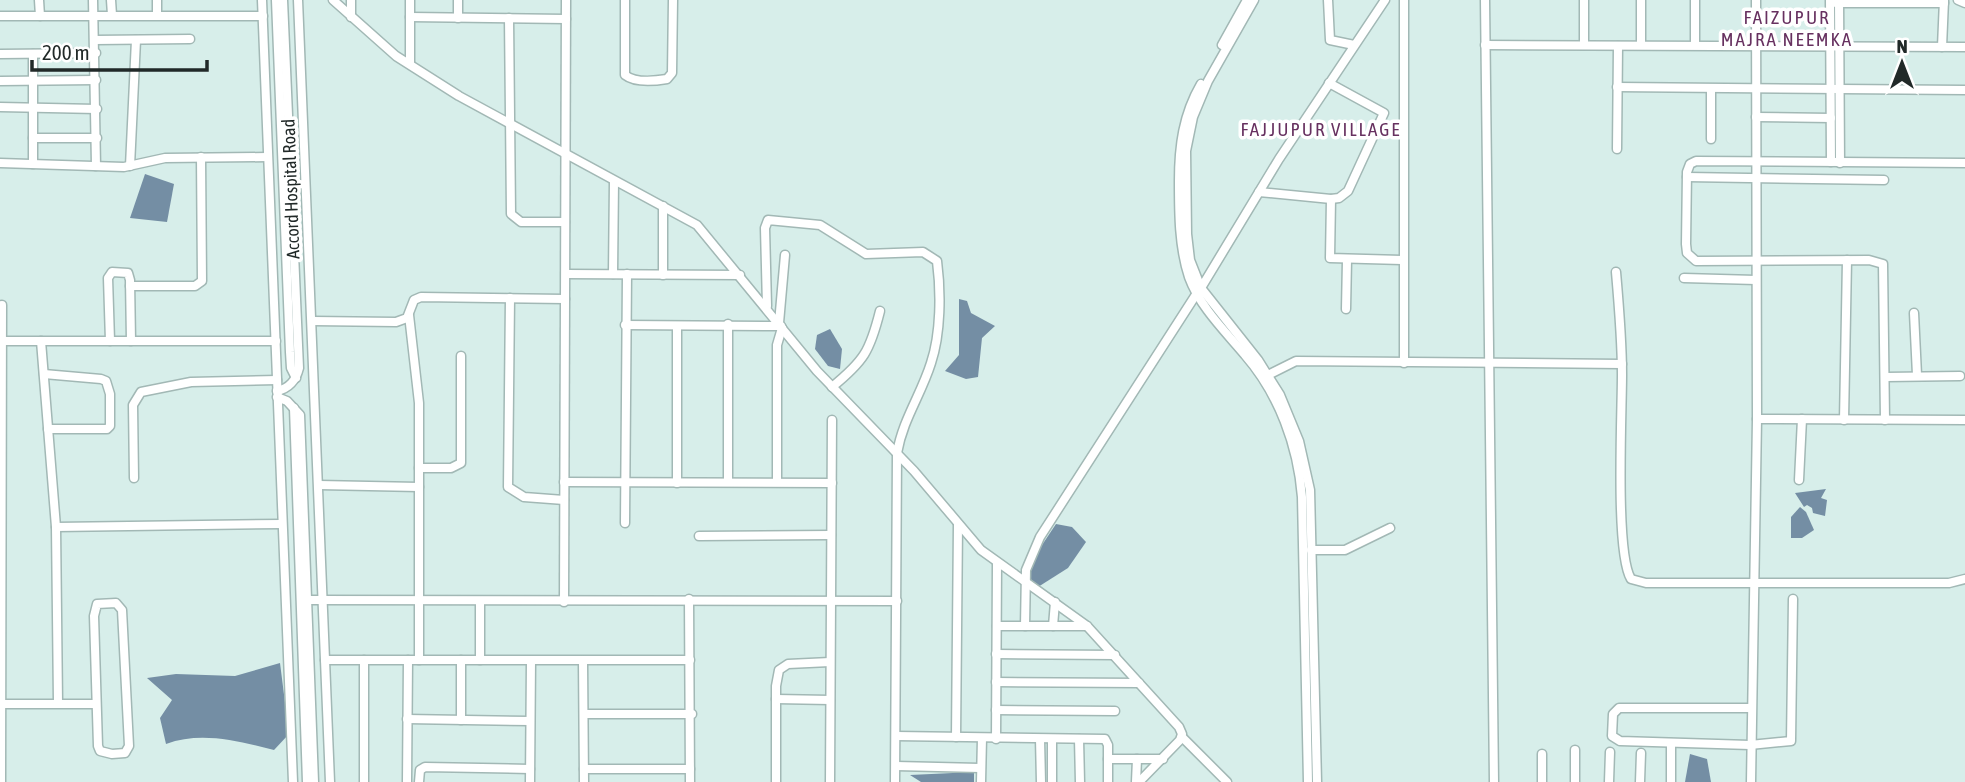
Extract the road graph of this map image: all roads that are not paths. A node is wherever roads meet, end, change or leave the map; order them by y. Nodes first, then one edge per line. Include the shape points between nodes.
1 (39, 0) edge
2 (93, 0) edge
3 (111, 0) edge
4 (157, 0) edge
5 (262, 0) edge
6 (275, 0) edge
7 (283, 0) edge
8 (298, 0) edge
9 (333, 0) edge
10 (351, 0) edge
11 (410, 0) edge
12 (458, 0) edge
13 (566, 0) edge
14 (625, 0) edge
15 (673, 0) edge
16 (1247, 0) edge
17 (1254, 0) edge
18 (1328, 0) edge
19 (1385, 0) edge
20 (1405, 0) edge
21 (1485, 0) edge
22 (1584, 0) edge
23 (1641, 0) edge
24 (1695, 0) edge
25 (1756, 0) edge
26 (1958, 0) edge
27 (1834, 2) edge
28 (1944, 2) edge
29 (1965, 4) edge
30 (94, 15) junction
31 (112, 15) junction
32 (157, 15) junction
33 (0, 16) edge
34 (40, 16) junction
35 (263, 16) junction
36 (351, 17) junction
37 (410, 17) junction
38 (458, 18) junction
39 (509, 18) junction
40 (566, 19) junction
41 (190, 39) dead end
42 (95, 40) junction
43 (136, 40) junction
44 (1354, 45) junction
45 (1485, 45) junction
46 (1584, 45) junction
47 (1641, 45) junction
48 (1695, 45) junction
49 (1618, 46) junction
50 (1755, 46) junction
51 (1942, 47) junction
52 (1965, 47) edge
53 (1834, 48) junction
54 (96, 53) junction
55 (0, 54) edge
56 (33, 54) junction
57 (410, 64) junction
58 (96, 80) junction
59 (0, 81) edge
60 (33, 81) junction
61 (1329, 83) junction
62 (1617, 87) junction
63 (1755, 88) junction
64 (1711, 89) junction
65 (1835, 89) junction
66 (1965, 90) edge
67 (0, 107) edge
68 (33, 108) junction
69 (97, 109) junction
70 (1756, 117) junction
71 (1831, 118) junction
72 (510, 126) junction
73 (33, 138) junction
74 (97, 138) junction
75 (1711, 139) dead end
76 (1617, 149) dead end
77 (564, 155) junction
78 (201, 157) junction
79 (267, 157) junction
80 (1836, 162) junction
81 (0, 163) edge
82 (1756, 163) junction
83 (1965, 163) edge
84 (33, 164) junction
85 (96, 166) junction
86 (130, 166) junction
87 (1686, 177) junction
88 (1756, 178) junction
89 (1884, 180) dead end
90 (614, 181) junction
91 (1259, 192) junction
92 (1331, 199) junction
93 (663, 206) junction
94 (565, 222) junction
95 (785, 255) dead end
96 (1347, 260) junction
97 (1402, 260) junction
98 (1847, 260) junction
99 (1756, 263) junction
100 (1616, 272) dead end
101 (566, 274) junction
102 (613, 274) junction
103 (626, 274) junction
104 (663, 275) junction
105 (740, 275) junction
106 (1684, 278) dead end
107 (1756, 280) junction
108 (130, 286) junction
109 (1199, 290) junction
110 (510, 298) junction
111 (565, 299) junction
112 (2, 305) dead end
113 (767, 306) junction
114 (1346, 309) dead end
115 (880, 311) dead end
116 (1914, 313) dead end
117 (409, 315) junction
118 (313, 321) junction
119 (728, 324) junction
120 (625, 325) junction
121 (781, 325) junction
122 (677, 326) junction
123 (1, 341) edge
124 (41, 341) junction
125 (110, 341) junction
126 (131, 341) junction
127 (276, 341) junction
128 (461, 356) dead end
129 (1489, 362) junction
130 (1404, 363) junction
131 (1622, 363) junction
132 (44, 374) junction
133 (1268, 375) junction
134 (1917, 375) junction
135 (1886, 376) junction
136 (1960, 376) dead end
137 (296, 378) junction
138 (277, 380) junction
139 (832, 387) junction
140 (277, 394) junction
141 (293, 408) junction
142 (1802, 418) junction
143 (1757, 419) junction
144 (832, 420) dead end
145 (1844, 420) junction
146 (1885, 420) junction
147 (1965, 420) edge
148 (48, 429) junction
149 (897, 453) junction
150 (419, 468) junction
151 (134, 478) dead end
152 (1799, 480) dead end
153 (564, 482) junction
154 (626, 482) junction
155 (677, 482) junction
156 (728, 482) junction
157 (777, 482) junction
158 (832, 483) junction
159 (319, 485) junction
160 (419, 487) junction
161 (564, 499) junction
162 (625, 523) dead end
163 (282, 524) junction
164 (958, 524) junction
165 (56, 527) junction
166 (1390, 528) dead end
167 (831, 535) junction
168 (699, 536) dead end
169 (1311, 550) junction
170 (997, 565) junction
171 (1965, 579) edge
172 (1025, 581) junction
173 (1752, 584) junction
174 (1, 597) edge
175 (689, 599) junction
176 (1793, 599) dead end
177 (307, 600) junction
178 (322, 600) junction
179 (831, 600) junction
180 (419, 601) junction
181 (480, 601) junction
182 (897, 601) junction
183 (564, 602) junction
184 (1055, 602) junction
185 (1053, 625) junction
186 (997, 626) junction
187 (1025, 626) junction
188 (1087, 626) junction
189 (996, 654) junction
190 (1115, 655) junction
191 (325, 660) junction
192 (363, 660) junction
193 (408, 660) junction
194 (419, 660) junction
195 (461, 660) junction
196 (480, 660) junction
197 (531, 660) junction
198 (583, 660) junction
199 (690, 660) junction
200 (830, 662) junction
201 (996, 682) junction
202 (1139, 682) junction
203 (776, 699) junction
204 (830, 700) junction
205 (1, 704) edge
206 (58, 704) junction
207 (96, 704) junction
208 (1751, 708) junction
209 (996, 710) junction
210 (1115, 711) dead end
211 (584, 714) junction
212 (692, 714) junction
213 (407, 719) junction
214 (461, 720) junction
215 (530, 721) junction
216 (896, 736) junction
217 (956, 737) junction
218 (982, 737) junction
219 (1182, 737) junction
220 (996, 738) junction
221 (1079, 739) junction
222 (1040, 740) junction
223 (1052, 740) junction
224 (1671, 743) junction
225 (1750, 744) junction
226 (1574, 750) dead end
227 (1609, 752) dead end
228 (1641, 753) dead end
229 (1542, 754) dead end
230 (1108, 759) junction
231 (1137, 759) junction
232 (1163, 759) junction
233 (896, 766) junction
234 (980, 768) junction
235 (530, 769) junction
236 (584, 769) junction
237 (690, 769) junction
238 (1, 782) edge
239 (293, 782) edge
240 (307, 782) edge
241 (314, 782) edge
242 (330, 782) edge
243 (364, 782) edge
244 (407, 782) edge
245 (419, 782) edge
246 (530, 782) edge
247 (584, 782) edge
248 (690, 782) edge
249 (776, 782) edge
250 (830, 782) edge
251 (895, 782) edge
252 (981, 782) edge
253 (1041, 782) edge
254 (1052, 782) edge
255 (1080, 782) edge
256 (1108, 782) edge
257 (1138, 782) edge
258 (1227, 782) edge
259 (1308, 782) edge
260 (1317, 782) edge
261 (1494, 782) edge
262 (1542, 782) edge
263 (1575, 782) edge
264 (1609, 782) edge
265 (1640, 782) edge
266 (1671, 782) edge
267 (1751, 782) edge

1 - 34 street
2 - 30 street
3 - 31 street
4 - 32 street
5 - 35 street
6 - 137 street via 290,352
7 - 137 street, Accord Hospital Road
8 - 118 street
9 - 36 street
10 - 36 street
11 - 37 street
12 - 38 street
13 - 40 street
14 - 15 street via 625,75 662,80 672,73
16 - 109 street via 1195,94 1183,126 1181,238 1184,260
17 - 109 street via 1197,103 1189,131 1186,234
18 - 44 street via 1330,40
19 - 44 street
20 - 97 street
21 - 45 street
22 - 46 street
23 - 47 street
24 - 48 street
25 - 50 street
26 - 29 street
27 - 28 street
27 - 53 street
28 - 51 street
30 - 31 street
30 - 34 street
30 - 42 street
31 - 32 street
32 - 35 street
33 - 34 street
35 - 79 street
36 - 57 street
37 - 38 street
37 - 57 street
38 - 39 street
39 - 40 street
39 - 72 street
40 - 77 street
41 - 43 street
42 - 43 street
42 - 54 street
43 - 86 street
44 - 61 street
45 - 46 street
45 - 129 street
46 - 49 street
47 - 48 street
47 - 49 street
48 - 50 street
49 - 62 street
50 - 53 street
50 - 63 street
51 - 52 street
51 - 53 street
53 - 65 street
54 - 56 street
54 - 58 street
55 - 56 street
56 - 60 street
57 - 72 street
58 - 60 street
58 - 69 street
59 - 60 street
60 - 68 street
61 - 91 street
61 - 92 street via 1380,108 1385,116 1348,191
62 - 64 street
62 - 76 street
63 - 64 street
63 - 65 street
63 - 70 street
64 - 75 street
65 - 66 street
65 - 71 street
65 - 80 street
67 - 68 street
68 - 69 street
68 - 73 street
69 - 74 street
70 - 71 street
70 - 82 street
71 - 80 street
72 - 77 street
72 - 94 street via 513,219
73 - 74 street
73 - 84 street
74 - 85 street
77 - 90 street
77 - 94 street
78 - 79 street
78 - 86 street via 164,158
78 - 108 street via 202,281 195,286
79 - 127 street
80 - 82 street
80 - 83 street
81 - 84 street
82 - 87 street via 1696,162 1690,164
82 - 88 street
84 - 85 street
85 - 86 street
87 - 88 street
87 - 99 street via 1690,258
88 - 89 street
88 - 99 street
90 - 93 street
90 - 102 street
91 - 92 street
91 - 109 street
92 - 96 street via 1330,258
93 - 104 street
93 - 105 street via 697,225
94 - 101 street
95 - 121 street
96 - 97 street
96 - 114 street
97 - 130 street
98 - 99 street
98 - 135 street via 1879,261 1885,268
98 - 145 street
99 - 107 street
100 - 131 street
101 - 102 street
101 - 111 street
102 - 103 street
103 - 104 street
103 - 120 street
104 - 105 street
105 - 113 street
106 - 107 street
107 - 143 street
108 - 125 street via 128,273 109,274
108 - 126 street
109 - 133 street
109 - 172 street via 1050,519 1031,555
109 - 259 street via 1270,388 1297,460 1302,497
110 - 111 street
110 - 117 street via 421,297 414,300
110 - 161 street via 508,488 524,497
111 - 153 street
112 - 123 street
113 - 121 street
113 - 149 street via 768,220 820,225 866,254 923,252 935,257 936,344 904,423
115 - 139 street via 868,352
116 - 134 street
117 - 118 street via 390,323
117 - 150 street via 418,388
118 - 159 street
119 - 121 street
119 - 122 street
119 - 156 street
120 - 122 street
120 - 154 street
121 - 139 street
121 - 157 street via 777,339
122 - 155 street
123 - 124 street
123 - 174 street
124 - 125 street
124 - 132 street
125 - 126 street
126 - 127 street
127 - 138 street
128 - 150 street via 461,463 451,468
129 - 130 street
129 - 131 street
129 - 261 street
130 - 133 street via 1296,361
131 - 173 street via 1620,428 1627,573 1646,583
132 - 148 street
132 - 148 street via 101,379 110,394 107,429
133 - 169 street via 1304,457 1310,490
134 - 135 street
134 - 136 street
135 - 146 street
137 - 140 street
138 - 140 street
138 - 151 street via 191,382 141,392 133,405
139 - 149 street
140 - 141 street
140 - 163 street
141 - 177 street via 300,415
141 - 240 street
142 - 143 street
142 - 145 street
142 - 152 street
143 - 173 street
144 - 158 street
145 - 146 street
146 - 147 street
148 - 165 street
149 - 164 street
149 - 182 street
150 - 160 street
153 - 154 street
153 - 161 street
154 - 155 street
154 - 162 street
155 - 156 street
156 - 157 street
157 - 158 street
158 - 167 street
159 - 160 street
159 - 178 street
160 - 180 street
161 - 183 street
163 - 165 street
163 - 239 street
164 - 170 street
164 - 217 street
165 - 206 street
166 - 169 street via 1345,550
167 - 168 street
167 - 179 street
169 - 260 street
170 - 172 street
170 - 186 street
171 - 173 street via 1949,583
172 - 184 street
172 - 187 street
173 - 208 street
174 - 205 street
175 - 179 street
175 - 183 street
175 - 199 street
176 - 225 street via 1793,736 1786,744
177 - 178 street
177 - 241 street
178 - 180 street
178 - 191 street
179 - 182 street
179 - 200 street
180 - 181 street
180 - 194 street
181 - 183 street
181 - 196 street
182 - 216 street
184 - 185 street
184 - 188 street
185 - 187 street
185 - 188 street
186 - 187 street
186 - 189 street
188 - 190 street
189 - 190 street
189 - 201 street
190 - 202 street
191 - 192 street
191 - 242 street
192 - 193 street
192 - 243 street
193 - 194 street
193 - 213 street
194 - 195 street
195 - 196 street
195 - 214 street
196 - 197 street
197 - 198 street
197 - 215 street
198 - 199 street
198 - 211 street
199 - 212 street
200 - 203 street via 783,667 777,676
200 - 204 street
201 - 202 street
201 - 209 street
202 - 219 street via 1180,727
203 - 204 street
203 - 249 street
204 - 250 street
205 - 206 street
205 - 238 street
206 - 207 street
207 - 207 street via 100,751 125,752 129,746 122,610 116,603 95,606
208 - 224 street via 1615,710 1614,740
208 - 225 street
209 - 210 street
209 - 220 street
211 - 212 street
211 - 236 street
212 - 237 street
213 - 214 street
213 - 244 street
214 - 215 street
215 - 235 street
216 - 217 street
216 - 233 street
217 - 218 street
218 - 220 street
218 - 234 street
219 - 232 street
219 - 258 street
220 - 222 street
221 - 223 street
221 - 230 street via 1106,741
221 - 255 street
222 - 223 street
222 - 253 street
223 - 254 street
224 - 225 street
224 - 266 street
225 - 267 street
226 - 263 street
227 - 264 street
228 - 265 street
229 - 262 street
230 - 231 street
230 - 256 street
231 - 232 street
231 - 257 street
232 - 257 street
233 - 234 street
233 - 251 street
234 - 252 street
235 - 245 street via 425,767 420,770
235 - 246 street
236 - 237 street
236 - 247 street
237 - 248 street

